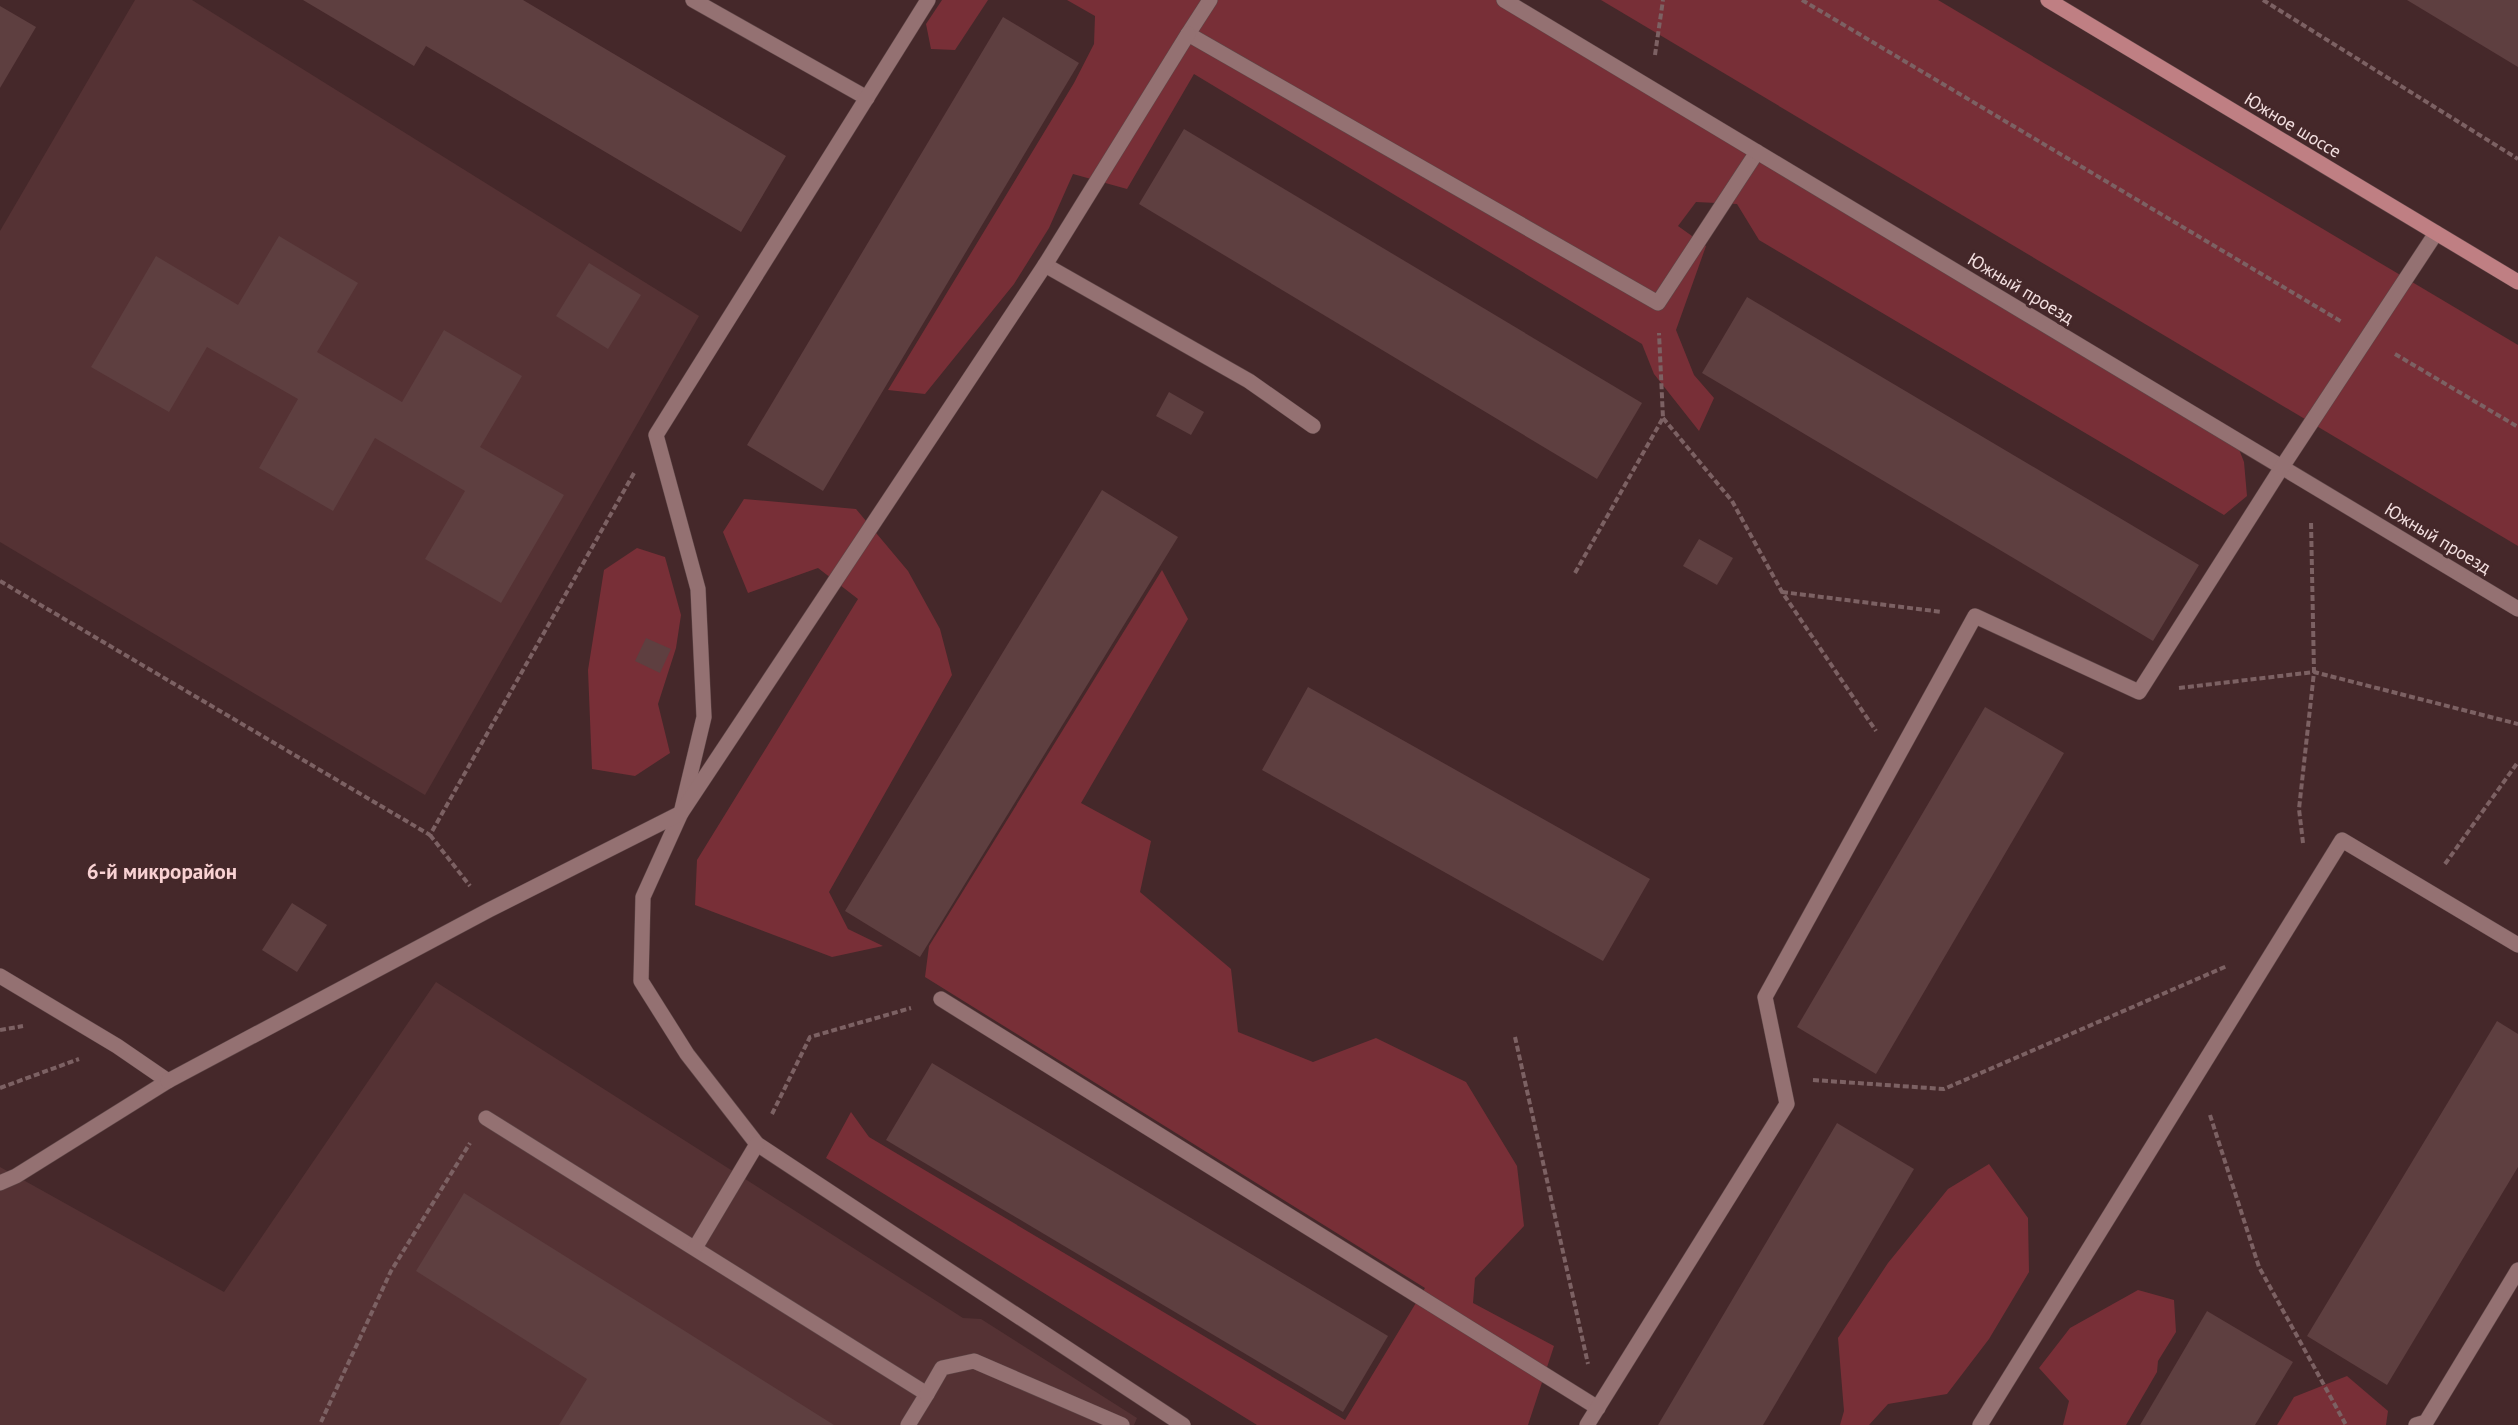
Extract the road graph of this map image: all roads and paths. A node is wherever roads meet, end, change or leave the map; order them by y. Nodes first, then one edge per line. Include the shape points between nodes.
1 (693, 0) edge
2 (928, 0) edge
3 (1210, 0) edge
4 (1504, 0) edge
5 (1663, 0) edge
6 (1803, 0) edge
7 (2048, 0) edge
8 (2263, 0) edge
9 (1188, 34) junction
10 (1650, 88) junction
11 (867, 98) junction
12 (1757, 152) junction
13 (2518, 159) edge
14 (2436, 233) junction
15 (1046, 266) junction
16 (2518, 282) edge
17 (1658, 303) junction
18 (2368, 337) junction
19 (1663, 418) junction
20 (1313, 426) dead end
21 (2518, 427) edge
22 (656, 435) junction
23 (2282, 467) junction
24 (2310, 484) junction
25 (1575, 573) dead end
26 (0, 581) edge
27 (1782, 592) junction
28 (2518, 609) edge
29 (1975, 616) junction
30 (2314, 672) junction
31 (2139, 692) junction
32 (2518, 724) edge
33 (1895, 760) junction
34 (2518, 762) edge
35 (681, 813) junction
36 (430, 835) junction
37 (2309, 892) junction
38 (2426, 892) junction
39 (489, 910) junction
40 (2277, 944) junction
41 (2518, 945) edge
42 (0, 976) edge
43 (941, 999) joint
44 (1515, 1037) dead end
45 (117, 1046) junction
46 (2197, 1074) junction
47 (1782, 1078) junction
48 (168, 1081) junction
49 (0, 1088) edge
50 (486, 1118) joint
51 (757, 1144) junction
52 (0, 1183) edge
53 (695, 1248) junction
54 (2518, 1270) edge
55 (927, 1394) junction
56 (1598, 1408) junction
57 (321, 1422) dead end
58 (908, 1425) edge
59 (1122, 1425) edge
60 (1183, 1425) edge
61 (1587, 1425) edge
62 (1980, 1425) edge
63 (2346, 1425) edge
64 (2416, 1425) edge

1 - 11 street
2 - 11 street
3 - 9 street
4 - 10 street, Южный проезд
5 - 10 path
6 - 18 path
7 - 14 main road, Южное шоссе
8 - 13 path
9 - 15 street
9 - 17 street
10 - 12 street, Южный проезд
11 - 22 street
12 - 17 street
12 - 23 street, Южный проезд
14 - 16 main road, Южное шоссе
14 - 18 street
15 - 20 street via 1249,381
15 - 35 street
17 - 19 path
18 - 21 path
18 - 23 street
19 - 25 path
19 - 27 path via 1732,501
22 - 35 street via 698,589 704,717
22 - 36 path
23 - 24 street, Южный проезд
23 - 31 street
24 - 28 street, Южный проезд
24 - 30 path
26 - 36 path
27 - 29 path
27 - 33 path
29 - 31 street
29 - 33 street
30 - 31 path
30 - 32 path
30 - 37 path via 2299,809
33 - 47 street via 1765,997
34 - 38 path
35 - 39 street
35 - 51 street via 643,897 641,981 687,1054
36 - 39 path
37 - 38 street via 2342,840
37 - 40 street
38 - 41 street
39 - 48 street
40 - 46 street
40 - 47 path via 1944,1089
42 - 45 street
43 - 51 path via 810,1037
43 - 56 street
44 - 56 path
45 - 48 street
45 - 49 path
46 - 62 street
46 - 63 path via 2259,1267
47 - 56 street via 1787,1104
48 - 52 street
50 - 53 street
50 - 57 path via 391,1271
51 - 53 street
51 - 60 street
53 - 55 street
54 - 64 street via 2426,1422
55 - 58 street
55 - 59 street via 942,1368 974,1361
56 - 61 street

